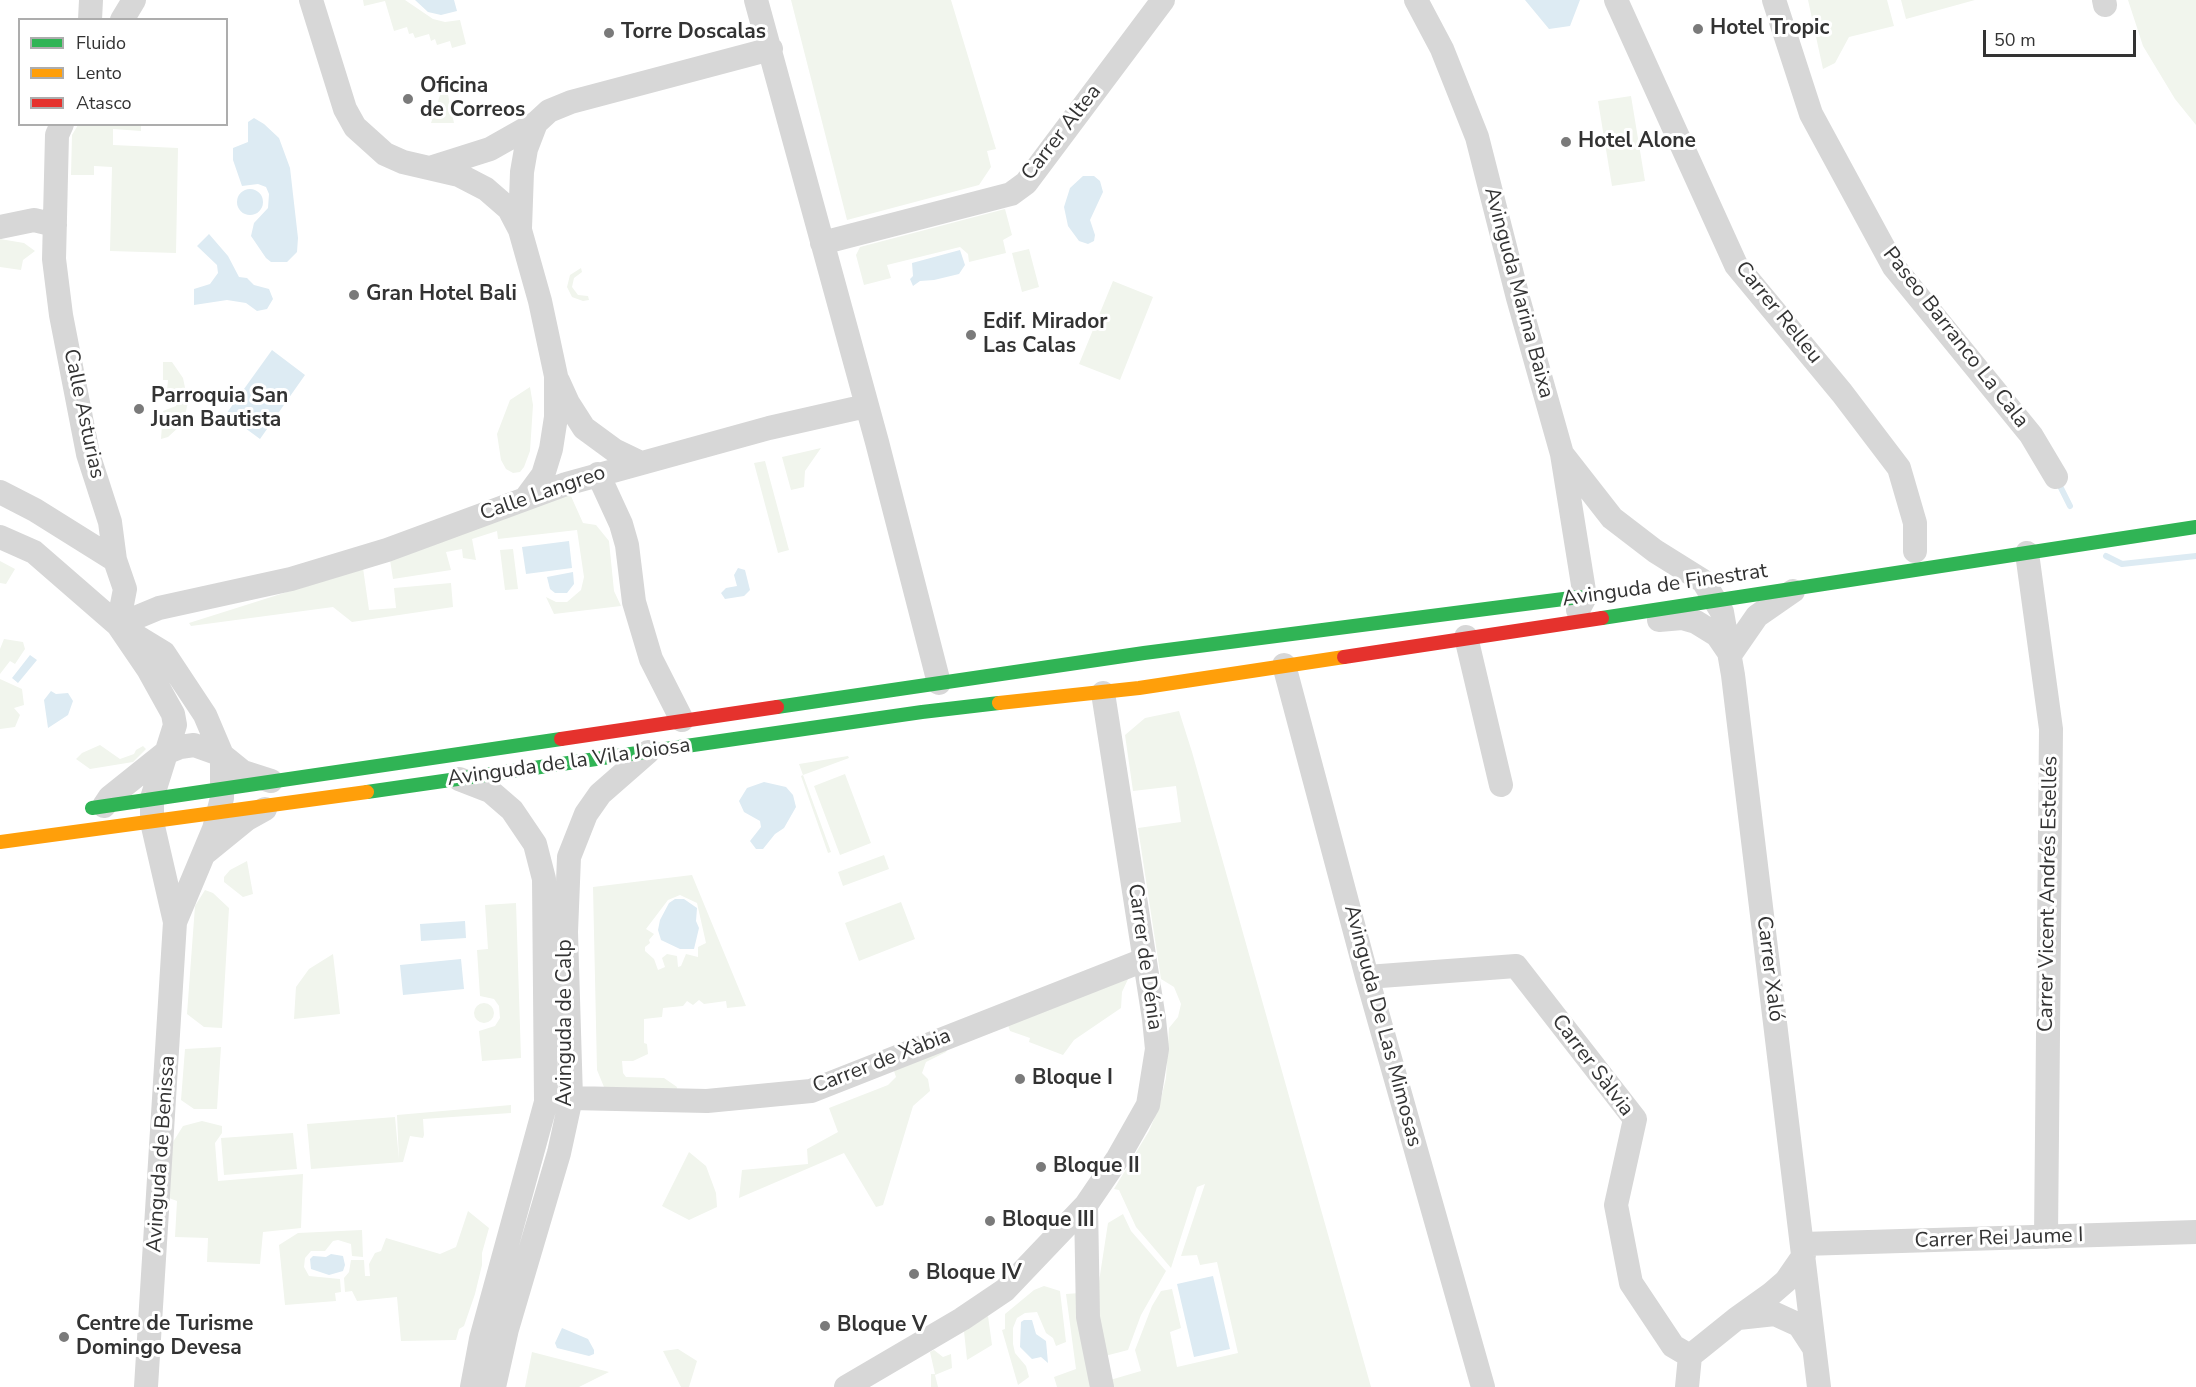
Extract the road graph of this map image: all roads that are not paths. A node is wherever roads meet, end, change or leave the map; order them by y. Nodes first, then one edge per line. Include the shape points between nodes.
1 (91, 0) edge
2 (134, 0) edge
3 (311, 0) edge
4 (756, 0) edge
5 (1162, 0) edge
6 (1416, 0) edge
7 (1616, 0) edge
8 (1773, 0) edge
9 (90, 18) edge
10 (123, 18) edge
11 (771, 49) junction
12 (536, 123) junction
13 (61, 126) edge
14 (427, 169) junction
15 (55, 225) junction
16 (0, 227) edge
17 (520, 230) junction
18 (822, 243) junction
19 (556, 376) junction
20 (866, 406) junction
21 (1562, 454) junction
22 (641, 463) junction
23 (598, 474) junction
24 (2056, 477) dead end
25 (0, 492) edge
26 (526, 498) junction
27 (2196, 527) edge
28 (0, 537) edge
29 (1916, 551) dead end
30 (2027, 553) junction
31 (115, 560) junction
32 (1680, 584) dead end
33 (1718, 584) junction
34 (1799, 588) junction
35 (1591, 596) junction
36 (1622, 614) junction
37 (1555, 624) junction
38 (118, 625) junction
39 (1466, 637) junction
40 (1723, 645) junction
41 (1139, 654) joint
42 (1284, 665) junction
43 (940, 688) junction
44 (1139, 688) joint
45 (1103, 693) junction
46 (973, 706) junction
47 (922, 712) junction
48 (682, 720) junction
49 (648, 752) junction
50 (165, 753) junction
51 (222, 755) junction
52 (456, 778) junction
53 (1501, 785) dead end
54 (223, 789) junction
55 (277, 793) junction
56 (152, 798) junction
57 (219, 813) junction
58 (92, 815) junction
59 (152, 822) junction
60 (0, 842) edge
61 (161, 855) junction
62 (201, 856) junction
63 (175, 922) junction
64 (1144, 960) junction
65 (1367, 978) junction
66 (571, 1098) junction
67 (1086, 1205) junction
68 (2196, 1232) edge
69 (2046, 1237) junction
70 (1804, 1250) junction
71 (1736, 1319) junction
72 (1682, 1351) junction
73 (1816, 1352) junction
74 (1821, 1385) edge
75 (146, 1387) edge
76 (472, 1387) edge
77 (494, 1387) edge
78 (846, 1387) edge
79 (1102, 1387) edge
80 (1483, 1387) edge
81 (1687, 1387) edge

1 - 9 street
2 - 10 street
3 - 14 street via 345,109 355,127 385,154
4 - 11 street
5 - 18 street, Carrer Altea via 1026,183 1011,194
6 - 21 street, Avinguda Marina Baixa via 1442,49 1477,137
7 - 29 street, Carrer Relleu via 1736,265 1899,468 1915,523
8 - 24 street, Paseo Barranco La Cala via 1811,114 1894,267 2031,435
11 - 12 street via 571,102 549,111
11 - 18 street
12 - 14 street via 490,149
12 - 17 street via 522,172
13 - 15 street, Calle Asturias via 57,135
14 - 17 street via 459,175 486,189 509,209
15 - 16 street via 34,220
15 - 31 street, Calle Asturias via 54,259 61,315 88,454 110,522
17 - 19 street
18 - 20 street
19 - 22 street via 584,428 614,450
19 - 26 street via 551,449 543,475
20 - 22 street, Calle Langreo
20 - 43 street
21 - 33 street via 1612,518 1655,551
21 - 35 street, Avinguda Marina Baixa
22 - 23 street, Calle Langreo
23 - 26 street, Calle Langreo
23 - 48 street via 621,524 634,602 651,659
25 - 31 street
26 - 38 street, Calle Langreo via 387,550 224,595 159,608
27 - 30 main road, Avinguda de Finestrat
28 - 38 street via 34,552
30 - 34 main road, Avinguda de Finestrat
30 - 69 street, Carrer Vicent Andrés Estellés via 2050,729
31 - 38 street, Calle Asturias via 125,589
32 - 33 main road, Avinguda de Finestrat
33 - 34 main road, Avinguda de Finestrat
33 - 36 main road, Avinguda de Finestrat
33 - 40 street, Carrer Xaló
34 - 40 street
35 - 36 street, Avinguda de Finestrat via 1590,604
35 - 37 street, Avinguda de Finestrat via 1581,608
35 - 41 main road, Avinguda de Finestrat
36 - 37 main road, Avinguda de Finestrat
37 - 39 main road, Avinguda de Finestrat
37 - 40 street via 1582,627 1682,618 1696,622
38 - 50 street, Avinguda de Benissa via 174,714 175,726
38 - 51 street, Avinguda de Benissa via 164,653 205,715
39 - 42 main road, Avinguda de Finestrat
39 - 53 street
40 - 70 street, Carrer Xaló
41 - 43 main road, Avinguda de la Vila Joiosa
42 - 44 main road, Avinguda de Finestrat
42 - 65 street, Avinguda De Las Mimosas
43 - 46 main road via 953,701
43 - 47 main road via 934,706
43 - 48 main road, Avinguda de la Vila Joiosa
44 - 45 main road, Avinguda de la Vila Joiosa
45 - 46 main road, Avinguda de la Vila Joiosa
45 - 64 street, Carrer de Dénia
46 - 47 main road, Avinguda de la Vila Joiosa
47 - 49 main road, Avinguda de la Vila Joiosa
48 - 55 main road, Avinguda de la Vila Joiosa
49 - 52 main road, Avinguda de la Vila Joiosa
49 - 66 street, Avinguda de Calp via 600,794 586,814 569,856 566,932
50 - 51 street, Avinguda de la Vila Joiosa via 195,745
50 - 56 street, Avinguda de Benissa
50 - 58 street, Avinguda de la Vila Joiosa
51 - 54 street, Avinguda de Benissa
51 - 55 street, Avinguda de la Vila Joiosa
52 - 55 main road, Avinguda de la Vila Joiosa
52 - 76 street, Avinguda de Calp via 490,791 512,810 535,844 544,879 546,1102 481,1339
54 - 55 main road, Avinguda de la Vila Joiosa
54 - 56 main road, Avinguda de la Vila Joiosa
54 - 57 street, Avinguda de Benissa
55 - 57 main road, Avinguda de la Vila Joiosa
55 - 62 street, Avinguda de Benissa
56 - 58 main road, Avinguda de la Vila Joiosa
56 - 59 street, Avinguda de Benissa
57 - 59 main road, Avinguda de la Vila Joiosa
57 - 62 street, Avinguda de Benissa
58 - 59 main road, Avinguda de la Vila Joiosa
58 - 60 main road, Avinguda de la Vila Joiosa
58 - 61 street via 147,842
59 - 61 street, Avinguda de Benissa
61 - 62 street via 182,861
61 - 63 street, Avinguda de Benissa
62 - 63 street, Avinguda de Benissa
63 - 75 street, Avinguda de Benissa
64 - 66 street, Carrer de Xàbia via 811,1091 707,1101
64 - 67 street, Carrer de Dénia via 1157,1049 1148,1105
65 - 72 street, Carrer Sàlvia via 1516,966 1635,1119 1616,1205 1631,1283
65 - 80 street, Avinguda De Las Mimosas
66 - 77 street, Avinguda de Calp
67 - 78 street, Carrer de Dénia via 1005,1290
67 - 79 street via 1088,1317
68 - 69 street, Carrer Rei Jaume I
69 - 70 street, Carrer Rei Jaume I
70 - 71 street via 1786,1281
70 - 73 street, Carrer Xaló
71 - 72 street
71 - 73 street via 1775,1314 1799,1325
72 - 81 street
73 - 74 street, Carrer Xaló

